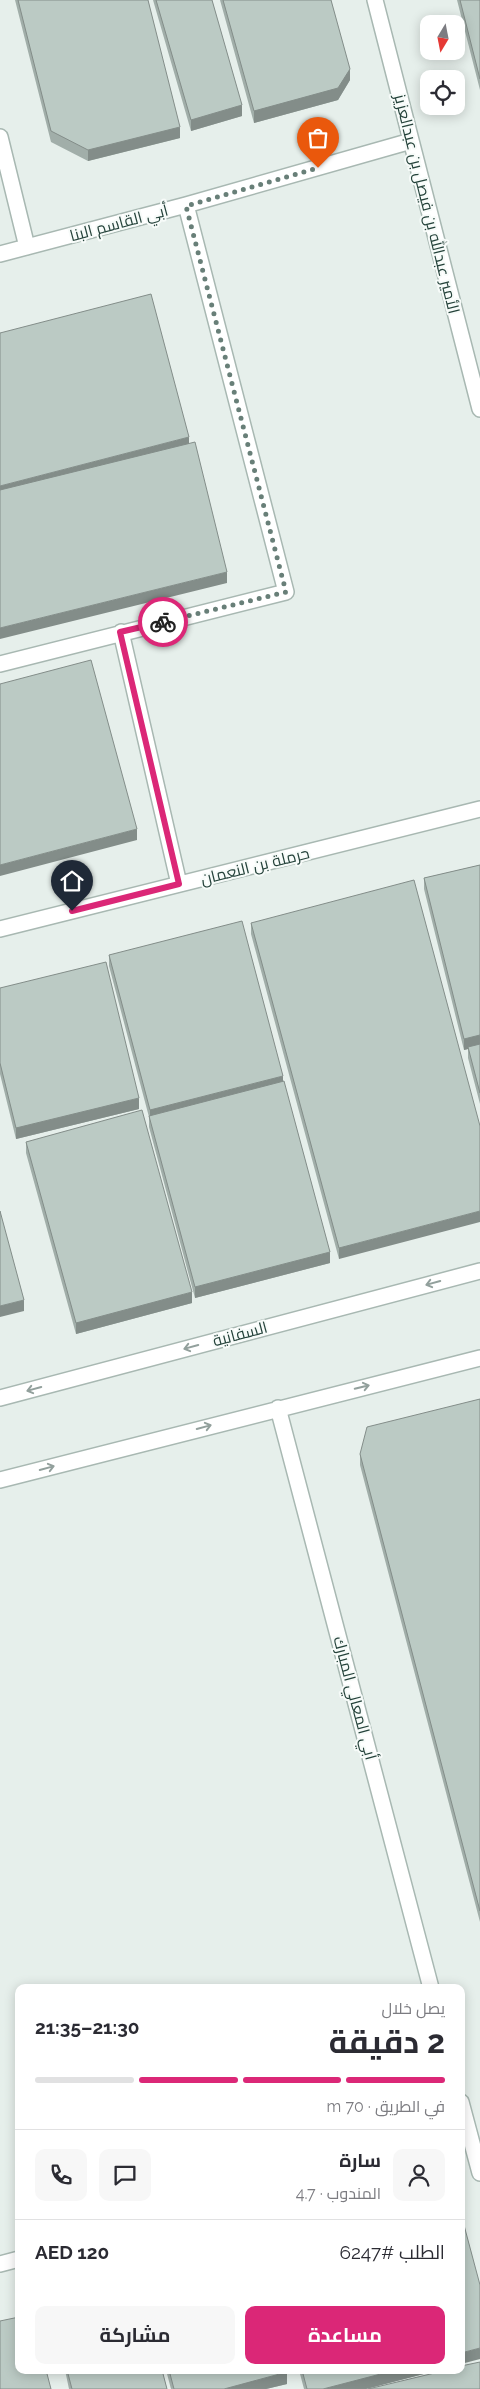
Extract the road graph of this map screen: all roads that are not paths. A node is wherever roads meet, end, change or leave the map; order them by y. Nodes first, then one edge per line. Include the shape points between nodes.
1 (374, 0) edge
2 (0, 137) edge
3 (411, 141) junction
4 (186, 206) junction
5 (26, 247) junction
6 (0, 254) edge
7 (480, 409) edge
8 (120, 632) junction
9 (0, 664) edge
10 (480, 809) edge
11 (179, 884) junction
12 (0, 929) edge
13 (480, 1271) edge
14 (480, 1358) edge
15 (0, 1398) edge
16 (278, 1408) junction
17 (0, 1480) edge
18 (430, 1984) edge
19 (466, 2139) edge
20 (480, 2173) edge
21 (15, 2260) edge
22 (0, 2264) edge

1 - 3 street, الأمير عبدالله بن فيصل بن عبدالعزيز
2 - 5 street
3 - 4 street, أبي القاسم البنا
3 - 7 street, الأمير عبدالله بن فيصل بن عبدالعزيز
4 - 5 street, أبي القاسم البنا
4 - 8 street via 286,592
5 - 6 street, أبي القاسم البنا
8 - 9 street
8 - 11 street
10 - 11 street, حرملة بن النعمان
11 - 12 street, حرملة بن النعمان
13 -> 15 street, السفانية
16 -> 14 street
17 -> 16 street
16 - 18 street, أبي المعالي المبارك
19 - 20 street
21 - 22 street

